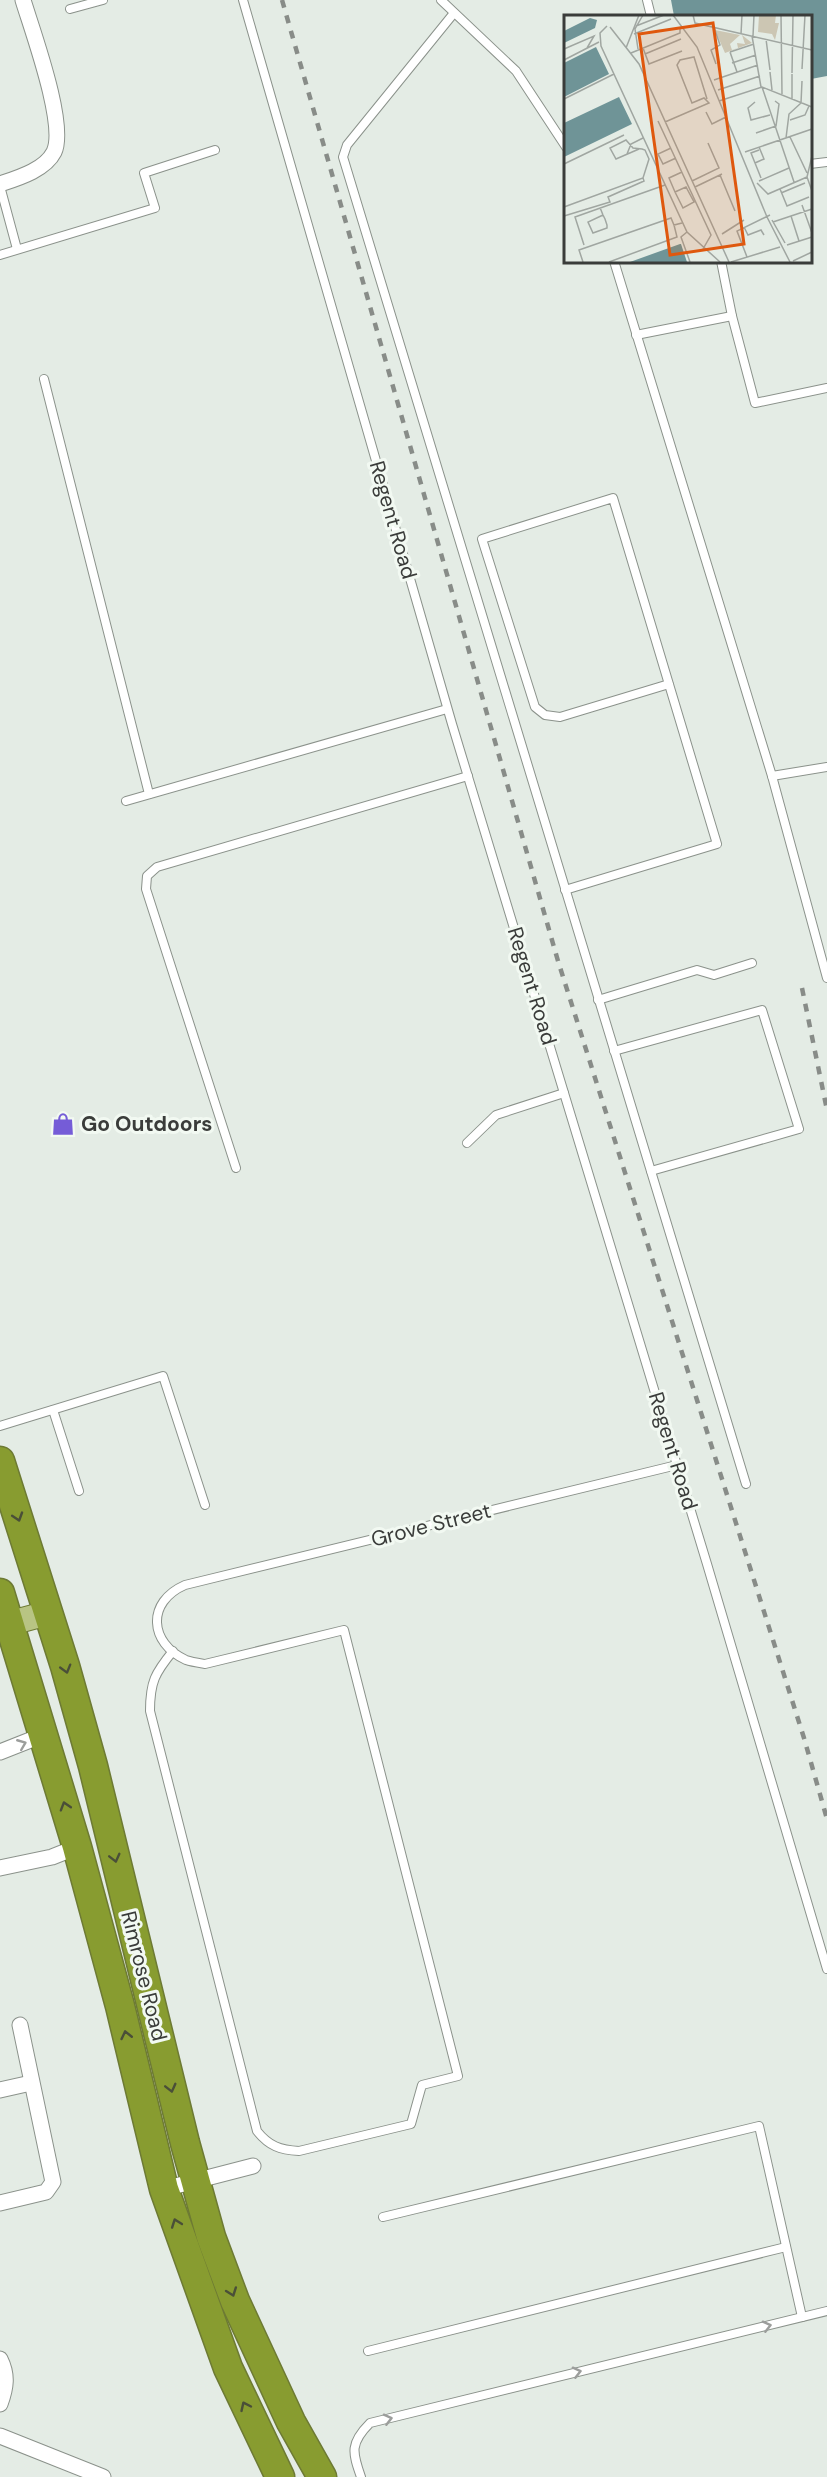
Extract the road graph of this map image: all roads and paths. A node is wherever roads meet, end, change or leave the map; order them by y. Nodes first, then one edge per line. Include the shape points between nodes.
1 (23, 0) edge
2 (103, 0) edge
3 (243, 0) edge
4 (441, 0) edge
5 (647, 0) edge
6 (70, 9) dead end
7 (454, 13) junction
8 (651, 15) edge
9 (564, 144) edge
10 (215, 150) dead end
11 (827, 162) edge
12 (812, 164) edge
13 (0, 185) edge
14 (17, 249) junction
15 (0, 255) edge
16 (614, 262) edge
17 (721, 262) edge
18 (732, 316) junction
19 (636, 335) junction
20 (44, 379) dead end
21 (827, 388) edge
22 (669, 684) junction
23 (447, 709) junction
24 (827, 766) edge
25 (468, 776) junction
26 (772, 776) junction
27 (149, 794) junction
28 (126, 801) dead end
29 (565, 890) junction
30 (823, 952) edge
31 (752, 963) dead end
32 (827, 978) edge
33 (598, 1000) junction
34 (614, 1051) junction
35 (564, 1093) junction
36 (467, 1143) dead end
37 (236, 1168) dead end
38 (651, 1171) junction
39 (53, 1410) junction
40 (0, 1426) edge
41 (0, 1461) edge
42 (677, 1465) junction
43 (746, 1484) dead end
44 (79, 1491) dead end
45 (206, 1505) dead end
46 (0, 1593) edge
47 (48, 1613) junction
48 (5, 1625) edge
49 (173, 1651) junction
50 (44, 1735) junction
51 (0, 1752) edge
52 (77, 1847) junction
53 (0, 1869) edge
54 (827, 1970) edge
55 (20, 2025) dead end
56 (32, 2083) junction
57 (0, 2090) edge
58 (253, 2166) dead end
59 (195, 2181) junction
60 (164, 2189) junction
61 (0, 2203) edge
62 (382, 2217) dead end
63 (786, 2247) junction
64 (827, 2311) edge
65 (802, 2317) junction
66 (368, 2351) dead end
67 (0, 2358) edge
68 (0, 2404) edge
69 (0, 2436) edge
70 (265, 2448) junction
71 (79, 2472) edge
72 (103, 2477) edge
73 (254, 2477) edge
74 (280, 2477) edge
75 (322, 2477) edge
76 (361, 2477) edge

1 - 13 street via 53,103 55,151 43,165
2 - 6 lane
3 - 23 lane, Regent Road
4 - 7 lane
5 - 8 lane
7 - 9 lane via 516,71
7 - 29 lane via 347,145 343,157
10 - 14 lane via 144,173 155,208
11 - 12 lane
13 - 14 lane
14 - 15 lane
16 - 19 lane
17 - 18 lane
18 - 19 lane
18 - 21 lane via 755,403
19 - 26 lane
20 - 27 lane
22 - 22 lane via 613,498 482,539 535,707 545,715 560,717
22 - 29 lane via 717,844
23 - 25 lane, Regent Road
23 - 27 lane
24 - 26 lane
25 - 35 lane, Regent Road
25 - 37 lane via 157,867 147,876 146,890
26 - 30 lane
27 - 28 lane
29 - 33 lane
30 - 32 lane
31 - 33 lane via 714,975 697,970
33 - 34 lane
34 - 38 lane
34 - 38 lane via 762,1010 799,1129
35 - 36 lane via 496,1115
35 - 42 lane, Regent Road
38 - 43 lane
39 - 40 lane
39 - 44 lane
39 - 45 lane via 164,1376
41 -> 47 highway, Rimrose Road
42 - 49 lane, Grove Street via 185,1585 162,1600 157,1617 160,1636
42 - 54 lane, Regent Road
46 - 48 highway, Rimrose Road
47 - 48 main road
47 -> 59 highway, Rimrose Road via 93,1766
48 - 50 highway, Rimrose Road
49 - 49 lane via 205,1664 344,1630 458,2076 422,2085 411,2124 299,2151 281,2150 266,2143 257,2131 150,1711 150,1690 156,1672
51 -> 50 street
52 -> 50 highway, Rimrose Road
52 - 53 street
60 -> 52 highway, Rimrose Road
55 - 56 street
56 - 57 street
56 - 61 street via 53,2181 46,2192
58 - 59 street
59 - 60 street
59 -> 75 highway, Rimrose Road via 235,2301 291,2422
70 -> 60 highway, Rimrose Road via 228,2368
62 - 63 lane via 759,2126
63 - 65 lane
63 - 66 lane
64 - 65 lane
76 -> 65 lane via 353,2455 358,2435 370,2423
67 - 68 street via 6,2384
69 - 71 street
70 - 73 highway
70 - 74 highway, Rimrose Road
71 - 72 street

